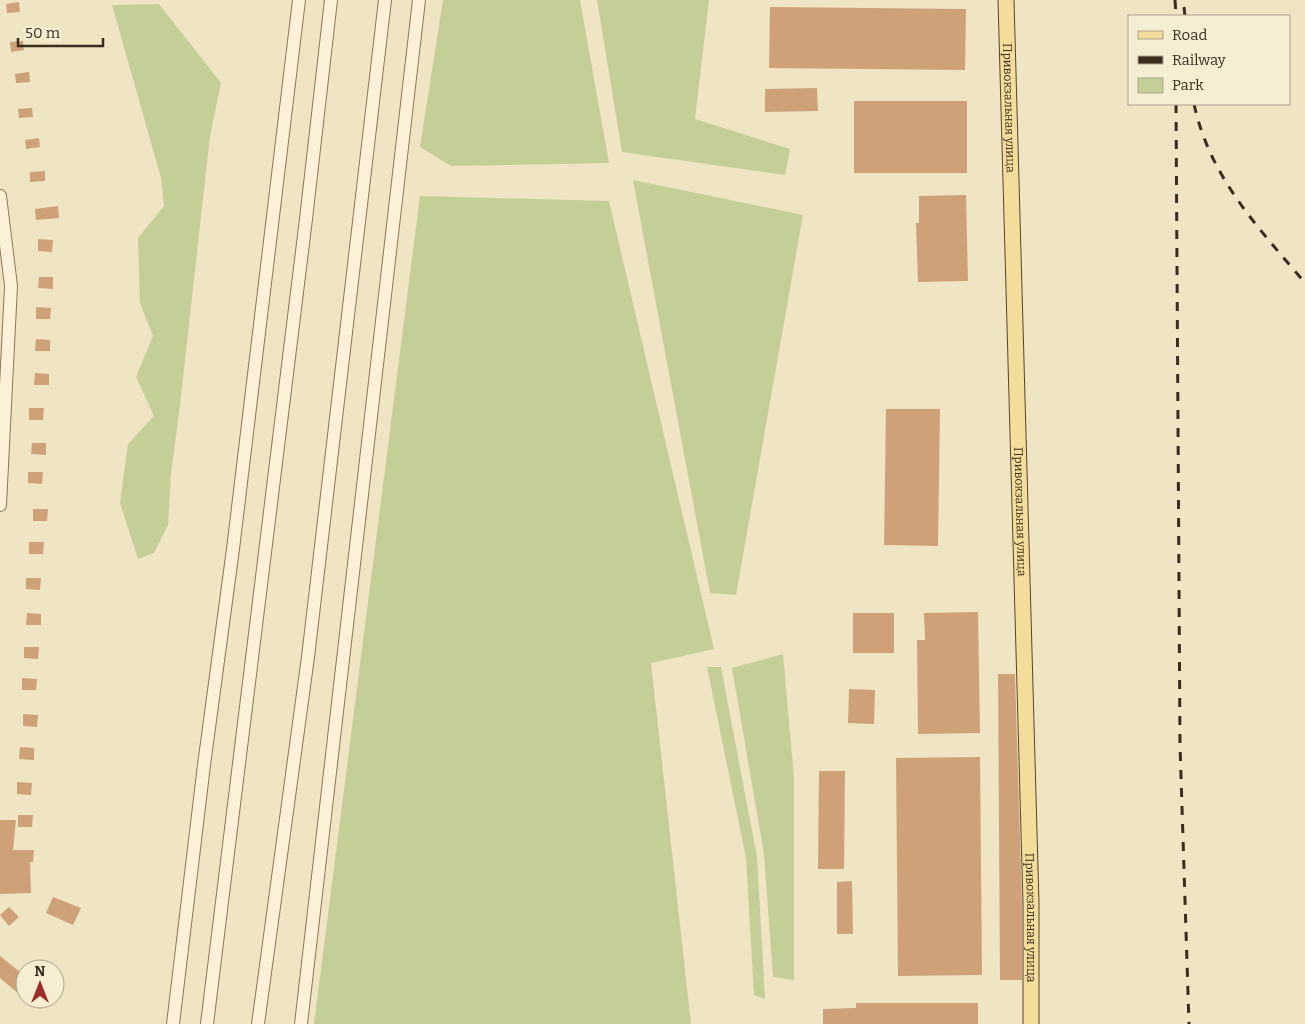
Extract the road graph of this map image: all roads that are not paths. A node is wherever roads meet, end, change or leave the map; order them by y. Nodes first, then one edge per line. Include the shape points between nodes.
1 (299, 0) edge
2 (331, 0) edge
3 (385, 0) edge
4 (419, 0) edge
5 (1006, 0) edge
6 (0, 196) edge
7 (0, 505) edge
8 (173, 1024) edge
9 (207, 1024) edge
10 (258, 1024) edge
11 (301, 1024) edge
12 (1031, 1024) edge

1 - 8 street
2 - 9 street
3 - 10 street via 308,657
4 - 11 street
5 - 12 main road, Привокзальная улица via 1031,904
6 - 7 street via 11,286

